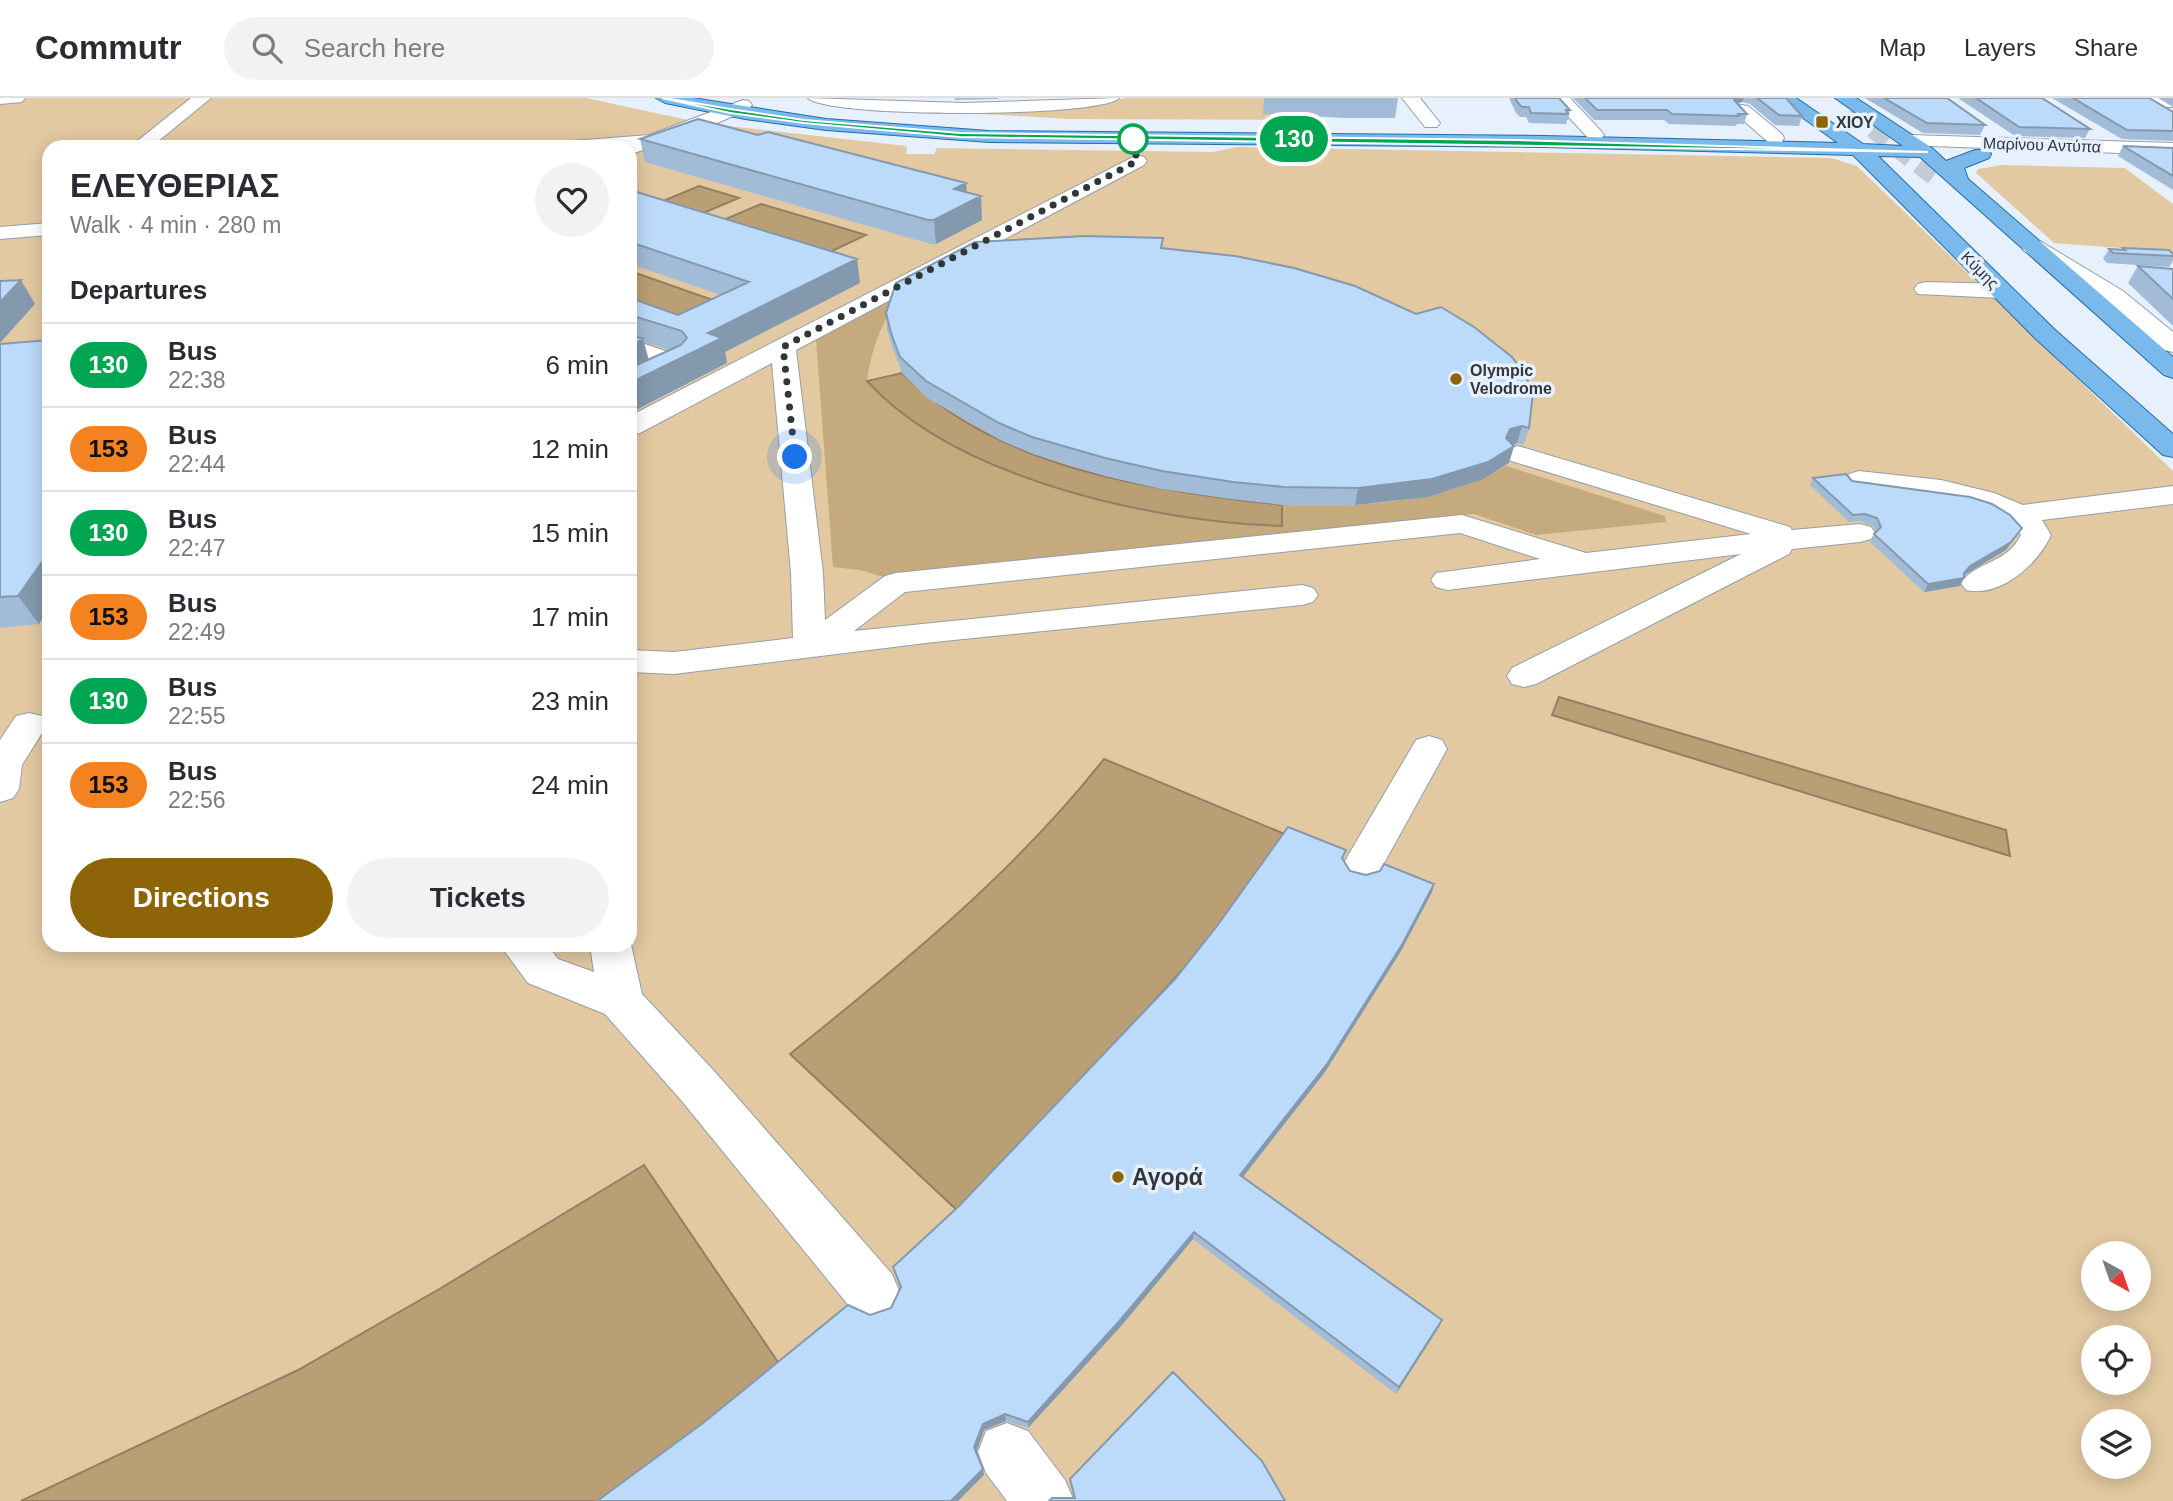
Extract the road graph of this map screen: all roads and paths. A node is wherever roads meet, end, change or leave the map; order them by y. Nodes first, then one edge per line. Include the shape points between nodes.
1 (16, 98) edge
2 (202, 98) edge
3 (665, 98) edge
4 (708, 98) edge
5 (817, 98) edge
6 (1110, 98) edge
7 (1411, 98) edge
8 (1560, 98) edge
9 (1784, 98) edge
10 (1808, 98) edge
11 (0, 99) edge
12 (2145, 100) edge
13 (2173, 102) edge
14 (932, 103) edge
15 (1847, 105) edge
16 (736, 108) junction
17 (1742, 110) edge
18 (2173, 116) edge
19 (1825, 118) edge
20 (1431, 123) dead end
21 (1980, 123) edge
22 (2082, 125) edge
23 (1595, 135) junction
24 (1775, 138) junction
25 (148, 140) edge
26 (649, 141) junction
27 (637, 142) edge
28 (1852, 144) junction
29 (2010, 144) junction
30 (637, 145) edge
31 (1918, 147) junction
32 (2118, 147) junction
33 (2173, 149) edge
34 (1982, 154) junction
35 (1137, 161) dead end
36 (2173, 162) edge
37 (1959, 182) junction
38 (42, 226) edge
39 (0, 233) edge
40 (2032, 246) junction
41 (2073, 270) junction
42 (2123, 274) dead end
43 (1926, 289) dead end
44 (2001, 291) junction
45 (2173, 345) edge
46 (783, 347) junction
47 (637, 349) edge
48 (2173, 370) edge
49 (654, 376) edge
50 (2173, 394) edge
51 (637, 423) edge
52 (2173, 432) edge
53 (2173, 449) edge
54 (1518, 454) dead end
55 (1859, 480) edge
56 (2173, 495) edge
57 (2020, 514) junction
58 (1860, 533) dead end
59 (1795, 538) junction
60 (1586, 563) junction
61 (1447, 580) dead end
62 (1977, 583) dead end
63 (1302, 595) dead end
64 (810, 649) junction
65 (637, 661) edge
66 (1524, 676) dead end
67 (26, 726) edge
68 (1429, 749) dead end
69 (0, 789) edge
70 (1363, 865) dead end
71 (527, 952) edge
72 (612, 952) edge
73 (621, 1001) junction
74 (873, 1293) dead end
75 (1007, 1452) dead end
76 (1044, 1501) edge

1 - 11 street
2 - 25 street
3 - 16 main road
4 - 16 main road
5 - 14 street
6 - 14 street via 1051,104
7 - 20 street
8 - 23 street
9 - 19 main road
10 - 19 main road
12 - 13 street
12 - 18 street
15 - 19 main road
15 - 31 main road
16 - 23 main road via 1008,130
16 - 26 street
16 - 28 main road via 853,127 1004,137
17 - 24 street
19 - 24 main road
19 - 28 main road
21 - 29 street
22 - 32 street
23 - 24 main road
26 - 27 street
26 - 30 street
28 - 31 main road
28 - 44 main road, Κύμης
29 - 31 street, Μαρίνου Αντύπα
29 - 32 street, Μαρίνου Αντύπα
31 - 34 street, Μαρίνου Αντύπα
31 - 37 main road
32 - 33 street, Μαρίνου Αντύπα
34 - 36 street, Μαρίνου Αντύπα
34 - 37 main road via 1953,165
35 - 46 street
37 - 40 main road
38 - 39 street
40 - 41 street
40 - 48 main road
41 - 42 street
41 - 45 street via 2115,296
43 - 44 street
44 - 53 main road, Κύμης
46 - 51 street
46 - 64 street via 807,573
47 - 49 street via 677,363
50 - 52 main road, Κύμης via 1923,176 2065,335
54 - 59 street
55 - 57 street via 1932,487
56 - 57 street
57 - 62 street via 2036,535 2031,549 2018,563
58 - 59 street
59 - 60 street
59 - 66 street
60 - 61 street
60 - 64 street via 1462,524 896,583
63 - 64 street
64 - 65 street via 665,663
67 - 69 street via 3,764
68 - 70 street
71 - 73 street via 542,971
72 - 73 street
73 - 74 street
75 - 76 street

